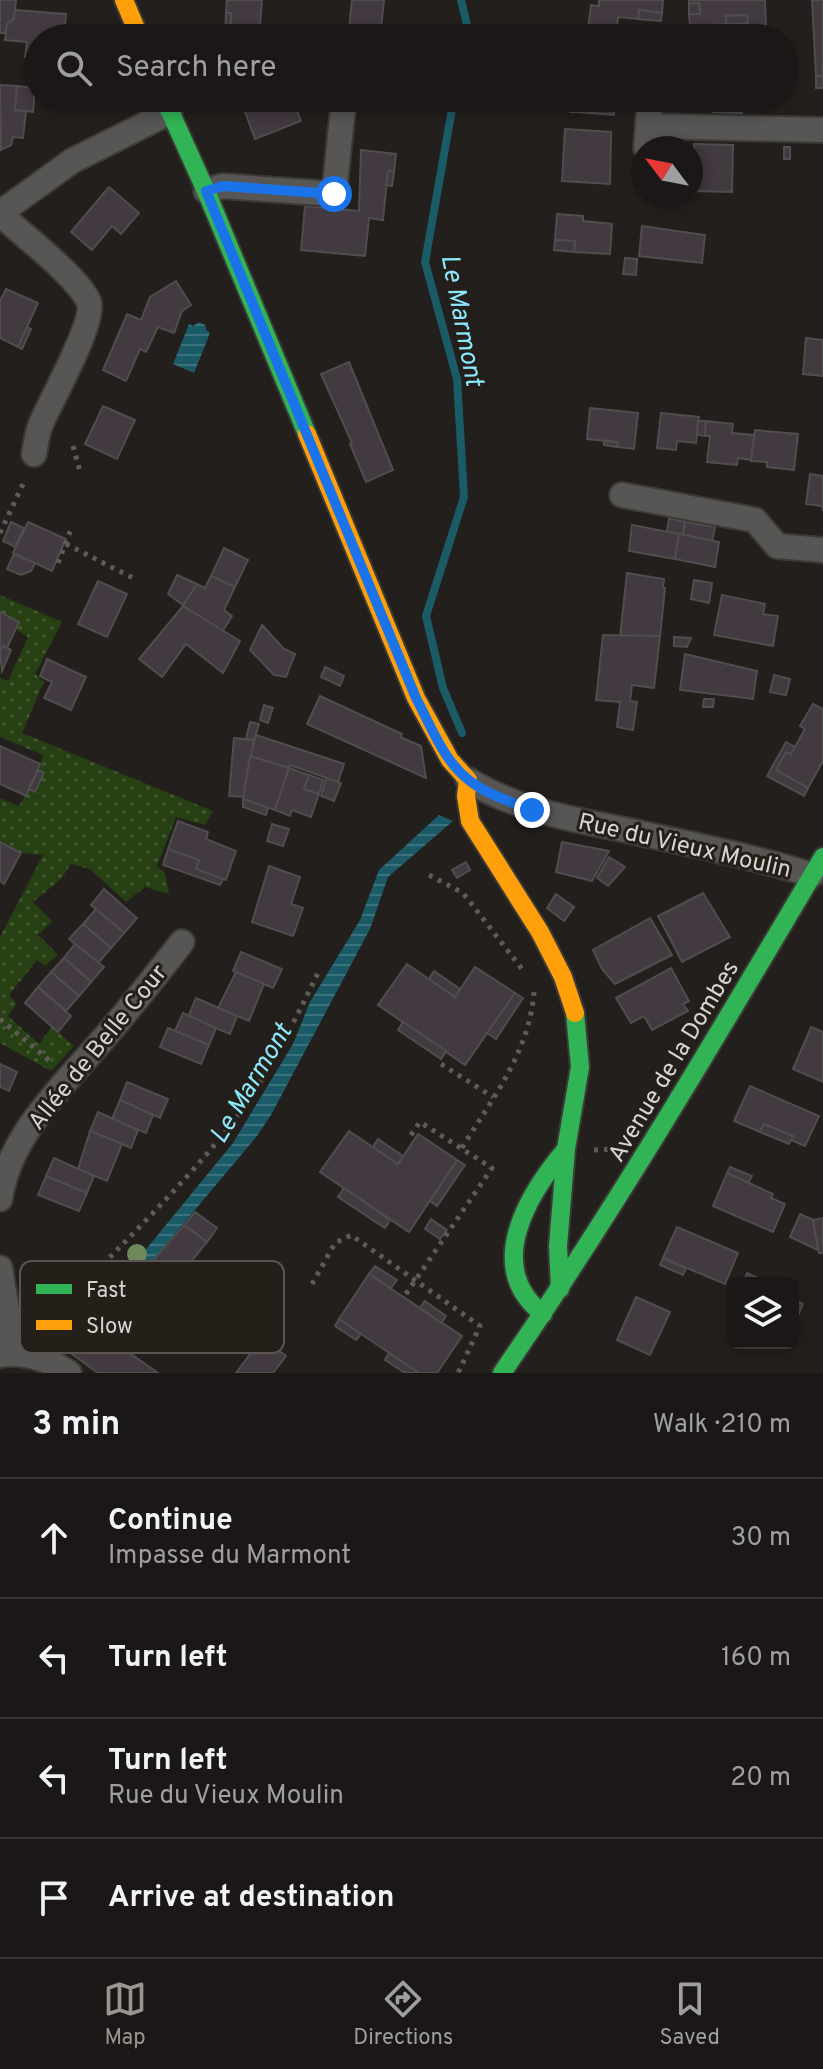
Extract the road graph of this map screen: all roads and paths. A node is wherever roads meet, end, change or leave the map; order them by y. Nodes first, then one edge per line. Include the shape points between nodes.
1 (124, 0) edge
2 (134, 24) edge
3 (155, 112) edge
4 (170, 112) edge
5 (343, 112) edge
6 (649, 112) edge
7 (823, 130) edge
8 (647, 136) edge
9 (672, 136) edge
10 (206, 191) junction
11 (0, 213) edge
12 (73, 446) dead end
13 (34, 454) dead end
14 (81, 475) dead end
15 (24, 482) dead end
16 (622, 495) dead end
17 (71, 529) dead end
18 (0, 533) edge
19 (66, 544) junction
20 (823, 550) edge
21 (58, 563) dead end
22 (137, 580) dead end
23 (468, 780) junction
24 (818, 866) edge
25 (429, 875) dead end
26 (182, 942) dead end
27 (318, 973) dead end
28 (527, 978) dead end
29 (534, 990) dead end
30 (0, 1019) edge
31 (441, 1064) dead end
32 (70, 1079) junction
33 (493, 1097) junction
34 (408, 1139) dead end
35 (462, 1148) junction
36 (566, 1149) junction
37 (624, 1149) dead end
38 (589, 1150) dead end
39 (0, 1199) edge
40 (106, 1261) edge
41 (0, 1268) edge
42 (417, 1279) junction
43 (312, 1284) dead end
44 (560, 1289) junction
45 (406, 1294) dead end
46 (543, 1314) junction
47 (7, 1354) edge
48 (69, 1373) edge
49 (458, 1373) edge
50 (502, 1373) edge

1 - 2 street
3 - 11 street via 72,161
4 - 10 street
5 - 10 street via 334,194 223,186
6 - 8 street
7 - 9 street
10 - 23 street via 416,698 450,760
11 - 13 street via 89,301 84,331 40,427
12 - 14 path
15 - 18 path
16 - 20 street via 755,520 777,546
17 - 19 path
19 - 21 path
19 - 22 path
23 - 24 street, Rue du Vieux Moulin via 532,810
23 - 36 street via 470,821 540,932 575,1015 580,1067
24 - 44 street, Avenue de la Dombes
25 - 28 path via 463,893
26 - 32 street, Allée de Belle Cour
27 - 40 path via 290,1032 233,1122
29 - 33 path via 521,1052
30 - 32 path
31 - 33 path
32 - 39 street, Allée de Belle Cour via 29,1127 2,1182
33 - 35 path
34 - 35 path via 420,1122
35 - 42 path via 492,1168
36 - 44 street
36 - 46 street via 534,1191 513,1256 520,1292
37 - 38 path
41 - 47 street
42 - 43 path via 351,1235 335,1243
42 - 45 path
42 - 49 path via 480,1326
44 - 46 street, Avenue de la Dombes
46 - 50 street, Avenue de la Dombes
47 - 48 street via 42,1358

